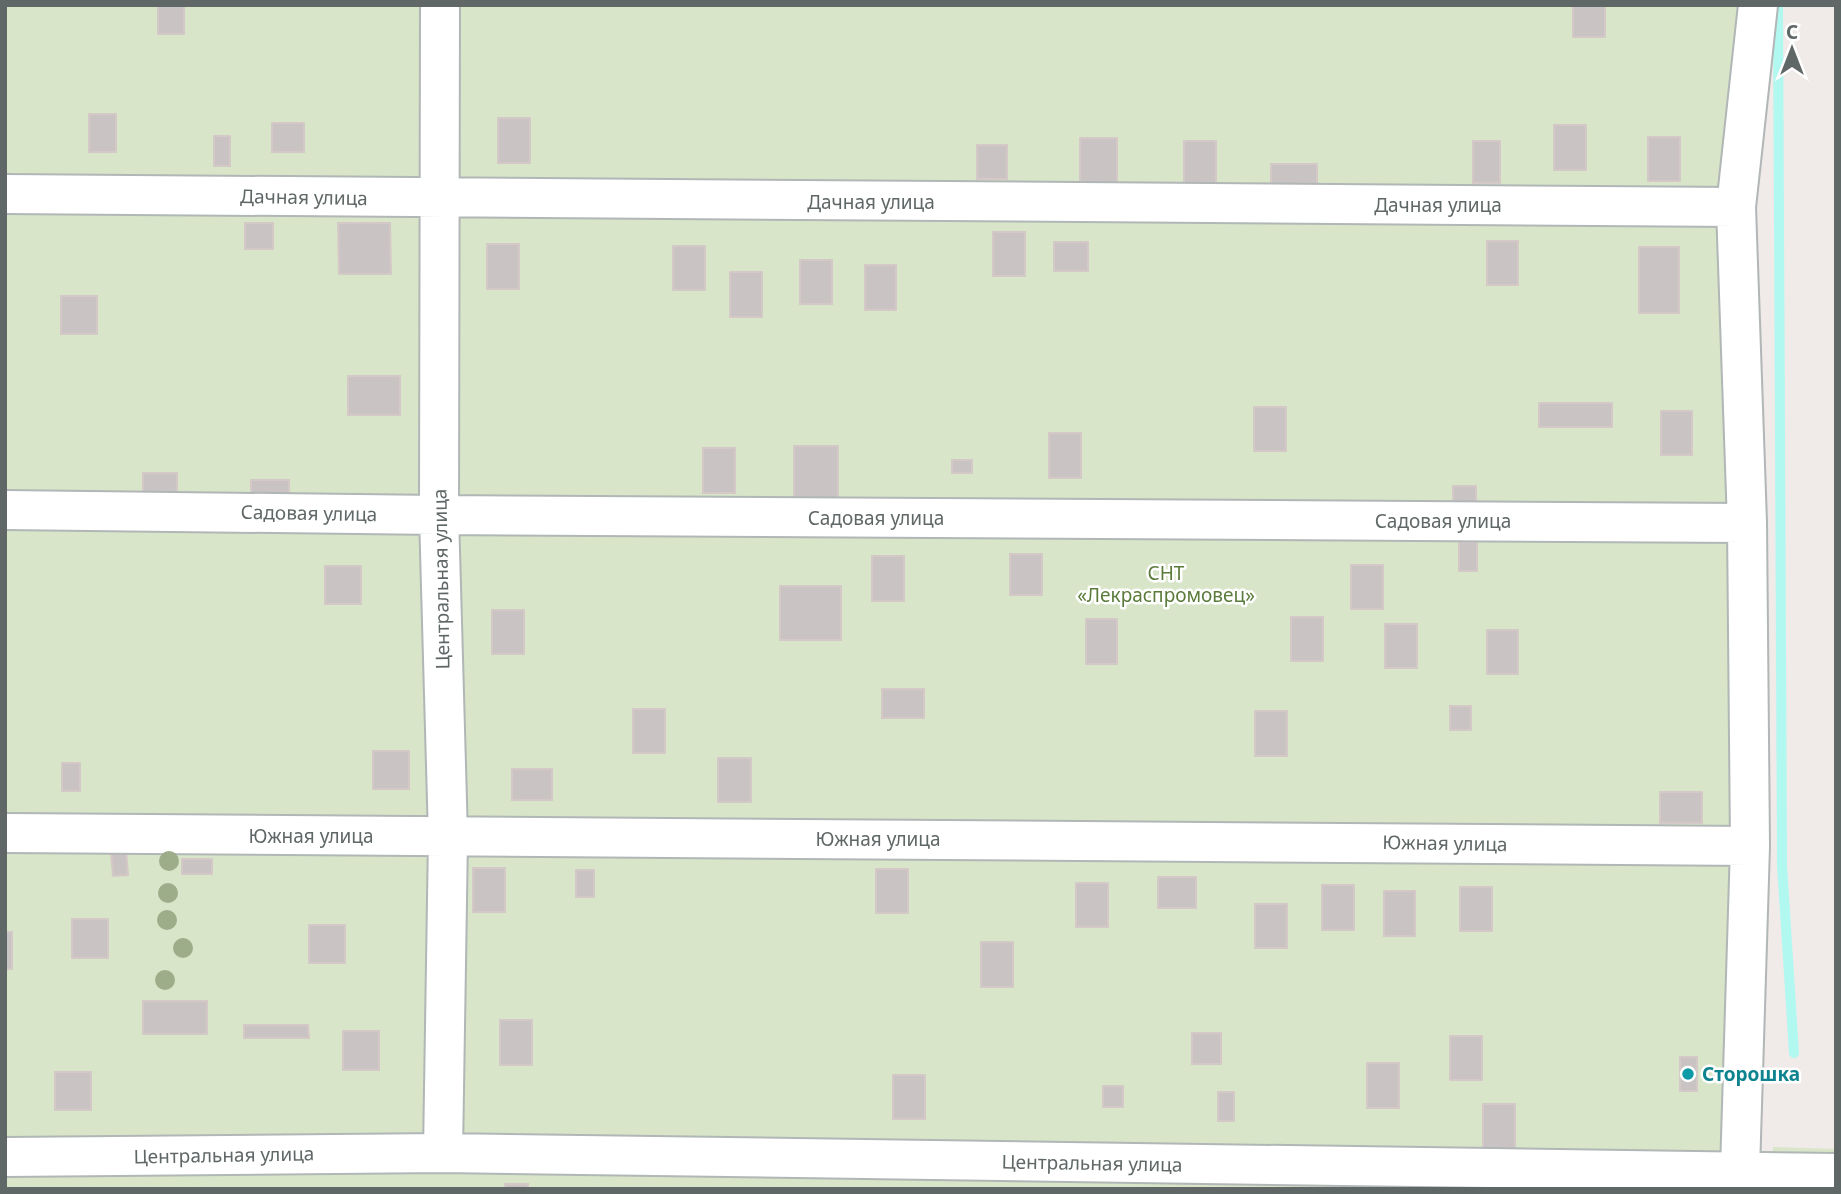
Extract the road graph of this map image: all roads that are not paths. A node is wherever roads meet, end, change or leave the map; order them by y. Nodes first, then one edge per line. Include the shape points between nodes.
1 (440, 5) edge
2 (1758, 5) edge
3 (5, 194) edge
4 (440, 199) junction
5 (1736, 207) junction
6 (5, 510) edge
7 (439, 515) junction
8 (1746, 523) junction
9 (5, 833) edge
10 (448, 837) junction
11 (1750, 846) junction
12 (443, 1153) junction
13 (5, 1157) edge
14 (1740, 1170) junction
15 (1836, 1173) edge
16 (1019, 1175) edge

1 - 4 street, Центральная улица
2 - 5 street
3 - 4 street, Дачная улица
4 - 5 street, Дачная улица
4 - 7 street, Центральная улица
5 - 8 street
6 - 7 street, Садовая улица
7 - 8 street, Садовая улица
7 - 10 street, Центральная улица
8 - 11 street
9 - 10 street, Южная улица
10 - 11 street, Южная улица
10 - 12 street, Центральная улица
11 - 14 street
12 - 13 street, Центральная улица
12 - 16 street, Центральная улица
14 - 15 street, Центральная улица
14 - 16 street, Центральная улица

